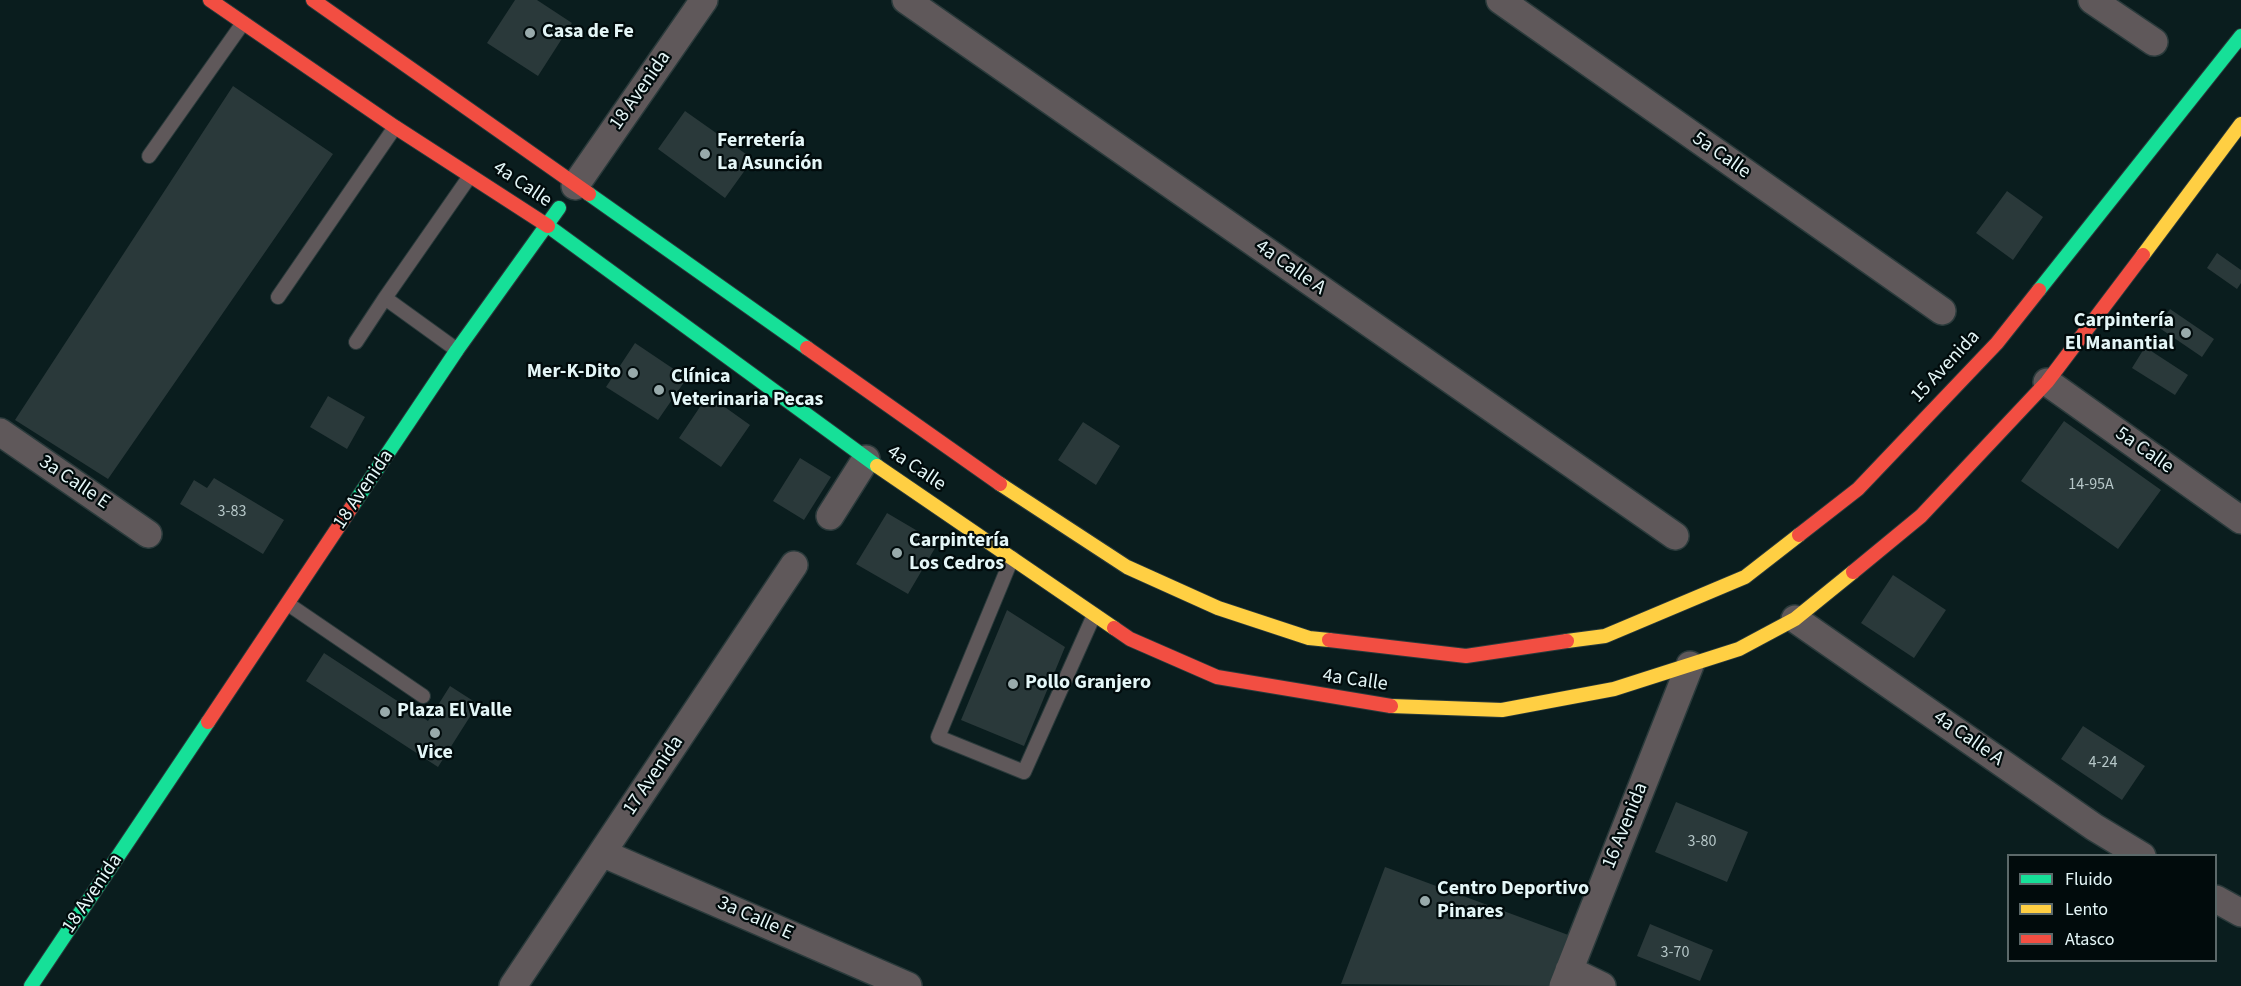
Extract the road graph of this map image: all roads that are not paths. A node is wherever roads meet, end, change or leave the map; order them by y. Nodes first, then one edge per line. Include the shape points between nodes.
1 (210, 0) edge
2 (313, 0) edge
3 (705, 0) edge
4 (906, 0) edge
5 (1500, 0) edge
6 (2092, 0) edge
7 (243, 23) junction
8 (2241, 36) edge
9 (2154, 42) dead end
10 (2241, 124) edge
11 (395, 127) junction
12 (150, 156) dead end
13 (472, 174) junction
14 (575, 186) junction
15 (547, 225) junction
16 (278, 297) dead end
17 (385, 298) junction
18 (1942, 311) dead end
19 (356, 342) dead end
20 (457, 350) junction
21 (2047, 382) junction
22 (0, 432) edge
23 (866, 459) junction
24 (830, 516) dead end
25 (2241, 520) edge
26 (148, 534) dead end
27 (1675, 536) dead end
28 (1012, 558) junction
29 (794, 565) dead end
30 (288, 604) junction
31 (1094, 615) junction
32 (1795, 619) junction
33 (1605, 636) joint
34 (1690, 665) junction
35 (423, 696) dead end
36 (602, 853) junction
37 (2140, 854) edge
38 (2217, 900) edge
39 (2241, 913) edge
40 (1566, 978) edge
41 (31, 986) edge
42 (513, 986) edge
43 (908, 986) edge
44 (1602, 986) edge

1 - 7 main road, 4a Calle
2 - 14 main road, 4a Calle
3 - 14 street, 18 Avenida
4 - 27 street, 4a Calle A
5 - 18 street, 5a Calle
6 - 9 street
7 - 11 main road, 4a Calle
7 - 12 lane
8 - 33 main road, 15 Avenida via 1997,343 1858,489 1745,577
10 - 21 main road
11 - 13 main road, 4a Calle
11 - 16 lane
13 - 15 main road, 4a Calle
13 - 17 lane
14 - 15 main road, 18 Avenida
14 - 33 main road, 4a Calle via 1037,510 1127,567 1218,608 1309,638 1466,656
15 - 20 main road, 18 Avenida
15 - 23 main road, 4a Calle
17 - 19 lane
17 - 20 lane
20 - 30 main road, 18 Avenida
21 - 25 street, 5a Calle
21 - 32 main road via 1921,516
22 - 26 street, 3a Calle E
23 - 24 street
23 - 28 main road, 4a Calle
28 - 31 main road, 4a Calle
28 - 31 lane via 938,737 1024,772
29 - 36 street, 17 Avenida
30 - 35 lane
30 - 41 main road, 18 Avenida
31 - 34 main road, 4a Calle via 1130,639 1217,677 1400,707 1502,710 1614,689
32 - 34 main road via 1739,649
32 - 37 street, 4a Calle A via 2094,827
34 - 40 street, 16 Avenida
36 - 42 street, 17 Avenida
36 - 43 street, 3a Calle E
38 - 39 street
40 - 44 street

